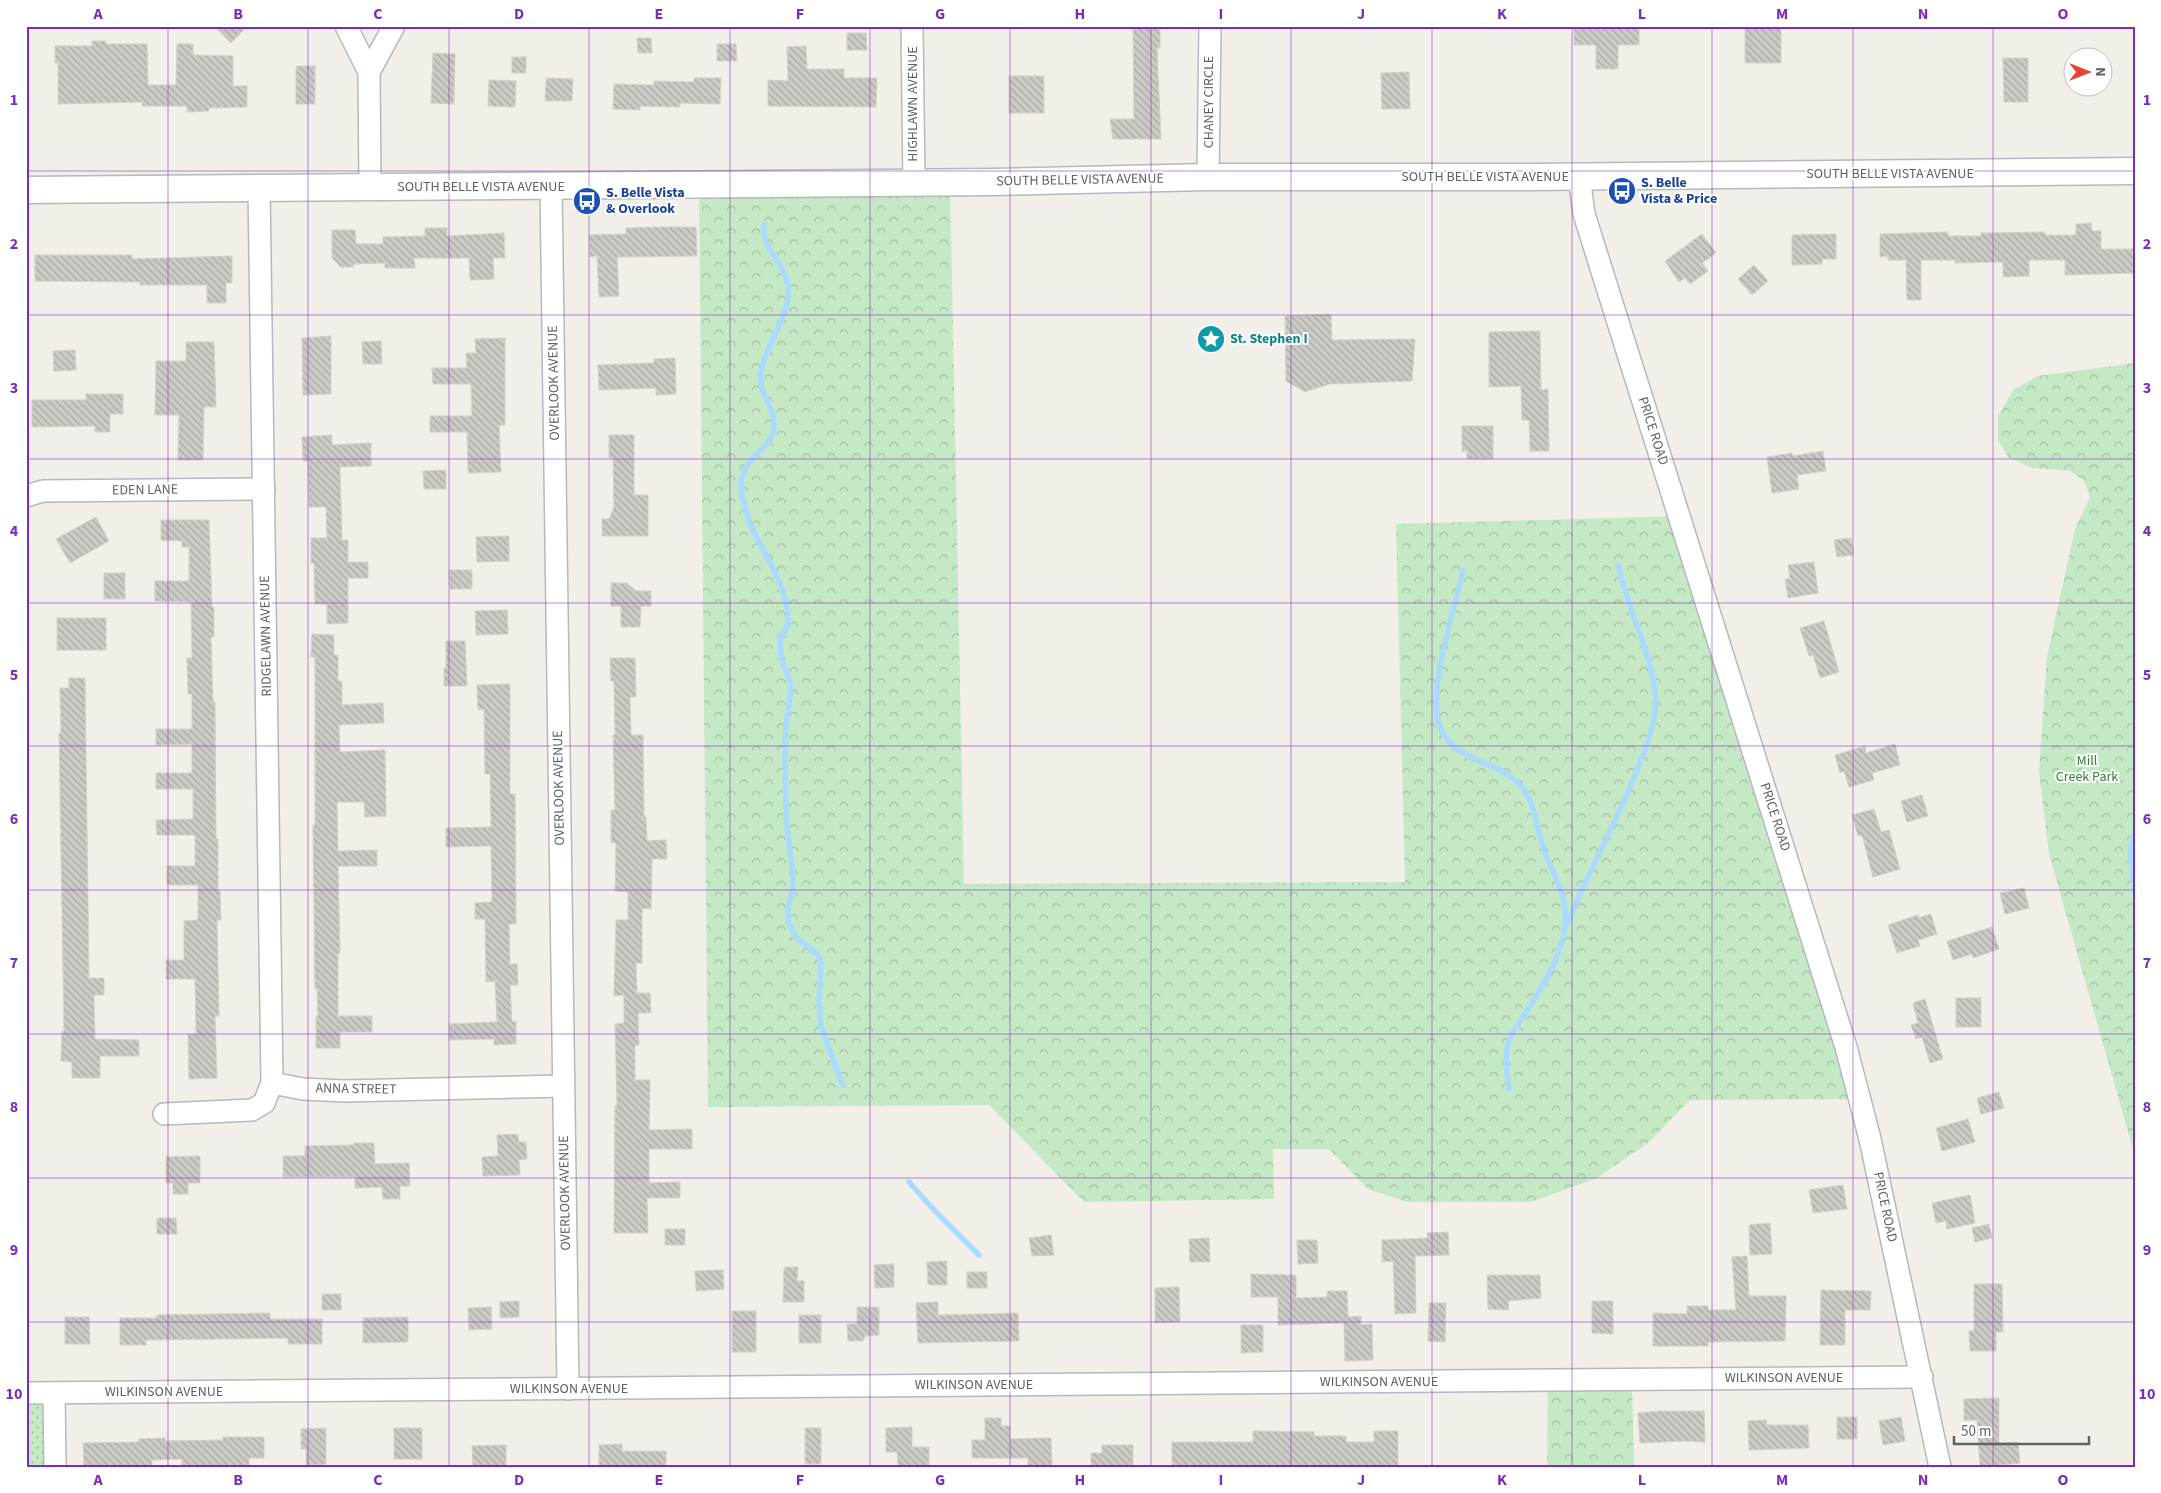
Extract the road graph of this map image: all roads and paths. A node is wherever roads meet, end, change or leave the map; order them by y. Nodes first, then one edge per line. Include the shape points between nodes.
1 (346, 26) edge
2 (394, 26) edge
3 (912, 26) edge
4 (1210, 26) edge
5 (369, 72) junction
6 (2135, 171) edge
7 (1579, 176) junction
8 (1208, 177) junction
9 (914, 182) junction
10 (370, 186) junction
11 (551, 187) junction
12 (259, 188) junction
13 (26, 190) edge
14 (264, 489) junction
15 (26, 496) edge
16 (272, 1083) junction
17 (564, 1086) junction
18 (164, 1114) dead end
19 (1922, 1377) junction
20 (568, 1389) junction
21 (26, 1393) edge
22 (54, 1393) junction
23 (55, 1467) edge
24 (1940, 1467) edge

1 - 5 street
2 - 5 street
3 - 9 street, HIGHLAWN AVENUE
4 - 8 street, CHANEY CIRCLE
5 - 10 street
6 - 7 street, SOUTH BELLE VISTA AVENUE
7 - 8 street, SOUTH BELLE VISTA AVENUE
7 - 19 street, PRICE ROAD via 1584,214 1846,1047 1870,1139
8 - 9 street, SOUTH BELLE VISTA AVENUE
9 - 11 street, SOUTH BELLE VISTA AVENUE
10 - 11 street, SOUTH BELLE VISTA AVENUE
10 - 12 street, SOUTH BELLE VISTA AVENUE
11 - 17 street, OVERLOOK AVENUE
12 - 13 street, SOUTH BELLE VISTA AVENUE
12 - 14 street, RIDGELAWN AVENUE
14 - 15 street, EDEN LANE via 43,492
14 - 16 street, RIDGELAWN AVENUE
16 - 17 street, ANNA STREET via 303,1089 344,1091
16 - 18 street via 264,1103 252,1110
17 - 20 street, OVERLOOK AVENUE
19 - 20 street, WILKINSON AVENUE
19 - 24 street, PRICE ROAD
20 - 22 street, WILKINSON AVENUE
21 - 22 street, WILKINSON AVENUE
22 - 23 street

